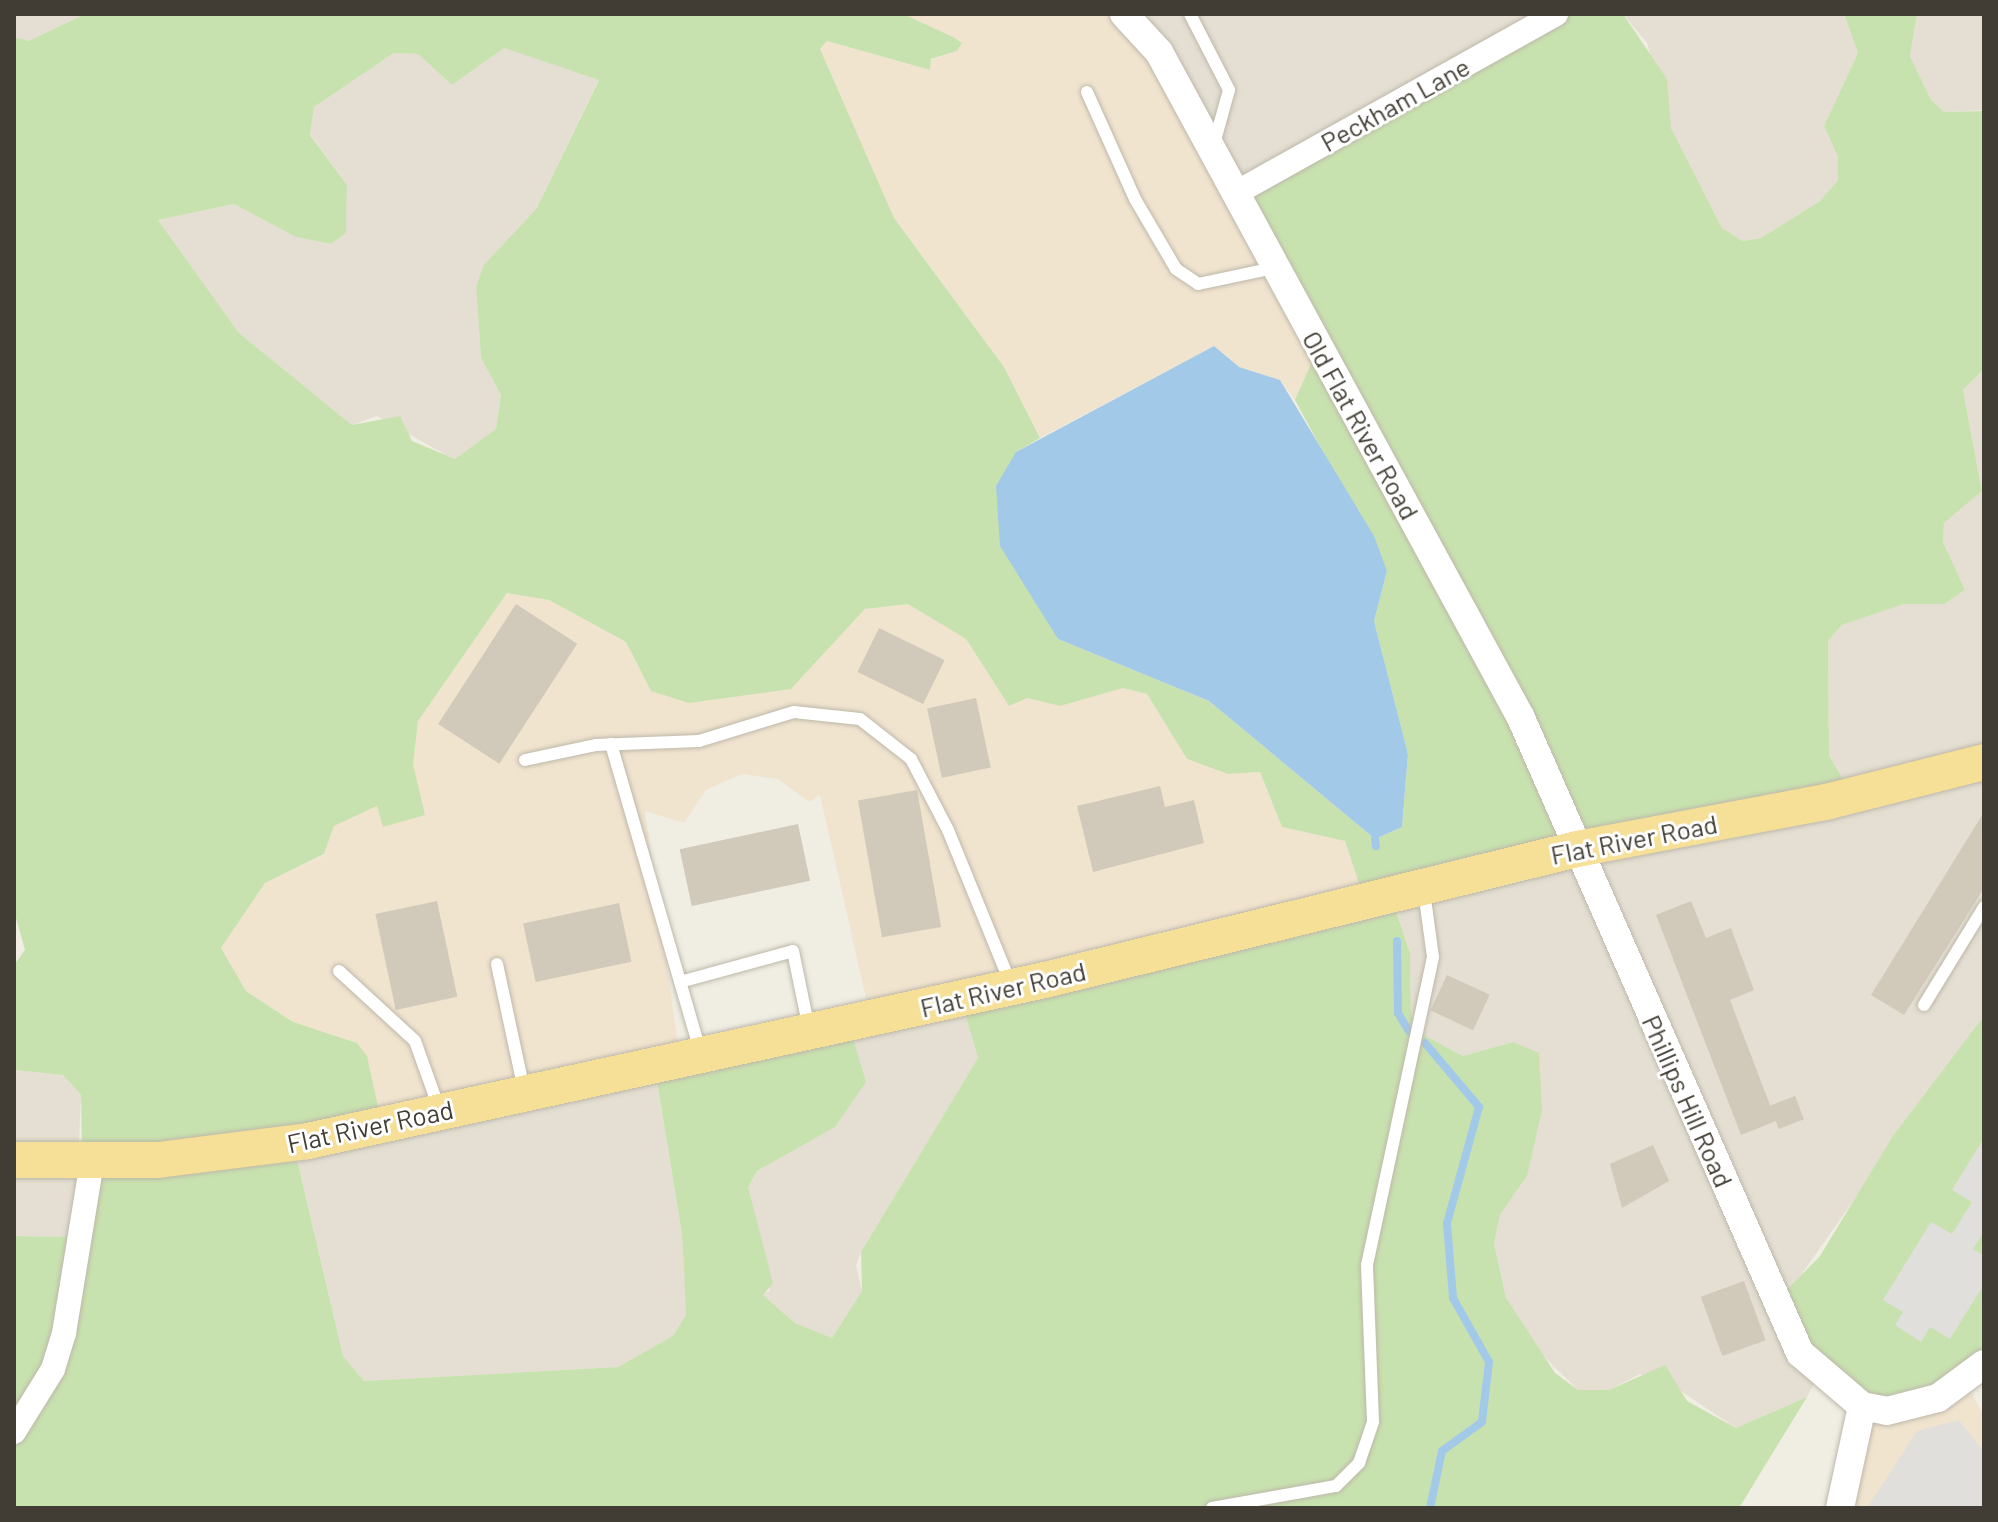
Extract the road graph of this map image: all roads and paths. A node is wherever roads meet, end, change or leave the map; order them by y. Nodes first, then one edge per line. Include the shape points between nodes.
1 (1124, 14) edge
2 (1190, 14) edge
3 (1556, 14) edge
4 (1087, 92) dead end
5 (1211, 151) junction
6 (1234, 194) junction
7 (1274, 268) junction
8 (611, 744) junction
9 (525, 760) dead end
10 (1984, 762) edge
11 (1577, 849) junction
12 (1423, 888) junction
13 (1984, 907) edge
14 (497, 964) dead end
15 (339, 971) dead end
16 (680, 982) junction
17 (1012, 987) junction
18 (1924, 1005) dead end
19 (810, 1032) junction
20 (701, 1056) junction
21 (525, 1093) junction
22 (440, 1111) junction
23 (14, 1160) edge
24 (92, 1162) junction
25 (1984, 1364) edge
26 (1862, 1406) junction
27 (14, 1432) edge
28 (1212, 1508) edge
29 (1840, 1508) edge

1 - 5 street, Old Flat River Road via 1159,52
2 - 5 lane via 1229,90
3 - 6 street, Peckham Lane
4 - 7 lane via 1135,199 1176,269 1198,284
5 - 6 street, Old Flat River Road
6 - 7 street, Old Flat River Road
7 - 11 street, Old Flat River Road via 1521,718
8 - 9 lane
8 - 16 lane
8 - 17 lane via 699,741 794,712 860,719 911,759 948,830
10 - 11 main road, Flat River Road via 1826,802
11 - 12 main road, Flat River Road
11 - 26 street, Phillips Hill Road via 1800,1353
12 - 17 main road, Flat River Road
12 - 28 lane via 1433,957 1367,1265 1373,1422 1359,1463 1336,1486
13 - 18 lane
14 - 21 lane
15 - 22 lane via 415,1041
16 - 19 lane via 793,951
16 - 20 lane
17 - 19 main road, Flat River Road
19 - 20 main road, Flat River Road
20 - 21 main road, Flat River Road
21 - 22 main road, Flat River Road
22 - 24 main road, Flat River Road via 230,1154
23 - 24 main road, Flat River Road
24 - 27 street via 64,1333 53,1369
25 - 26 street via 1938,1398 1887,1411
26 - 29 street

